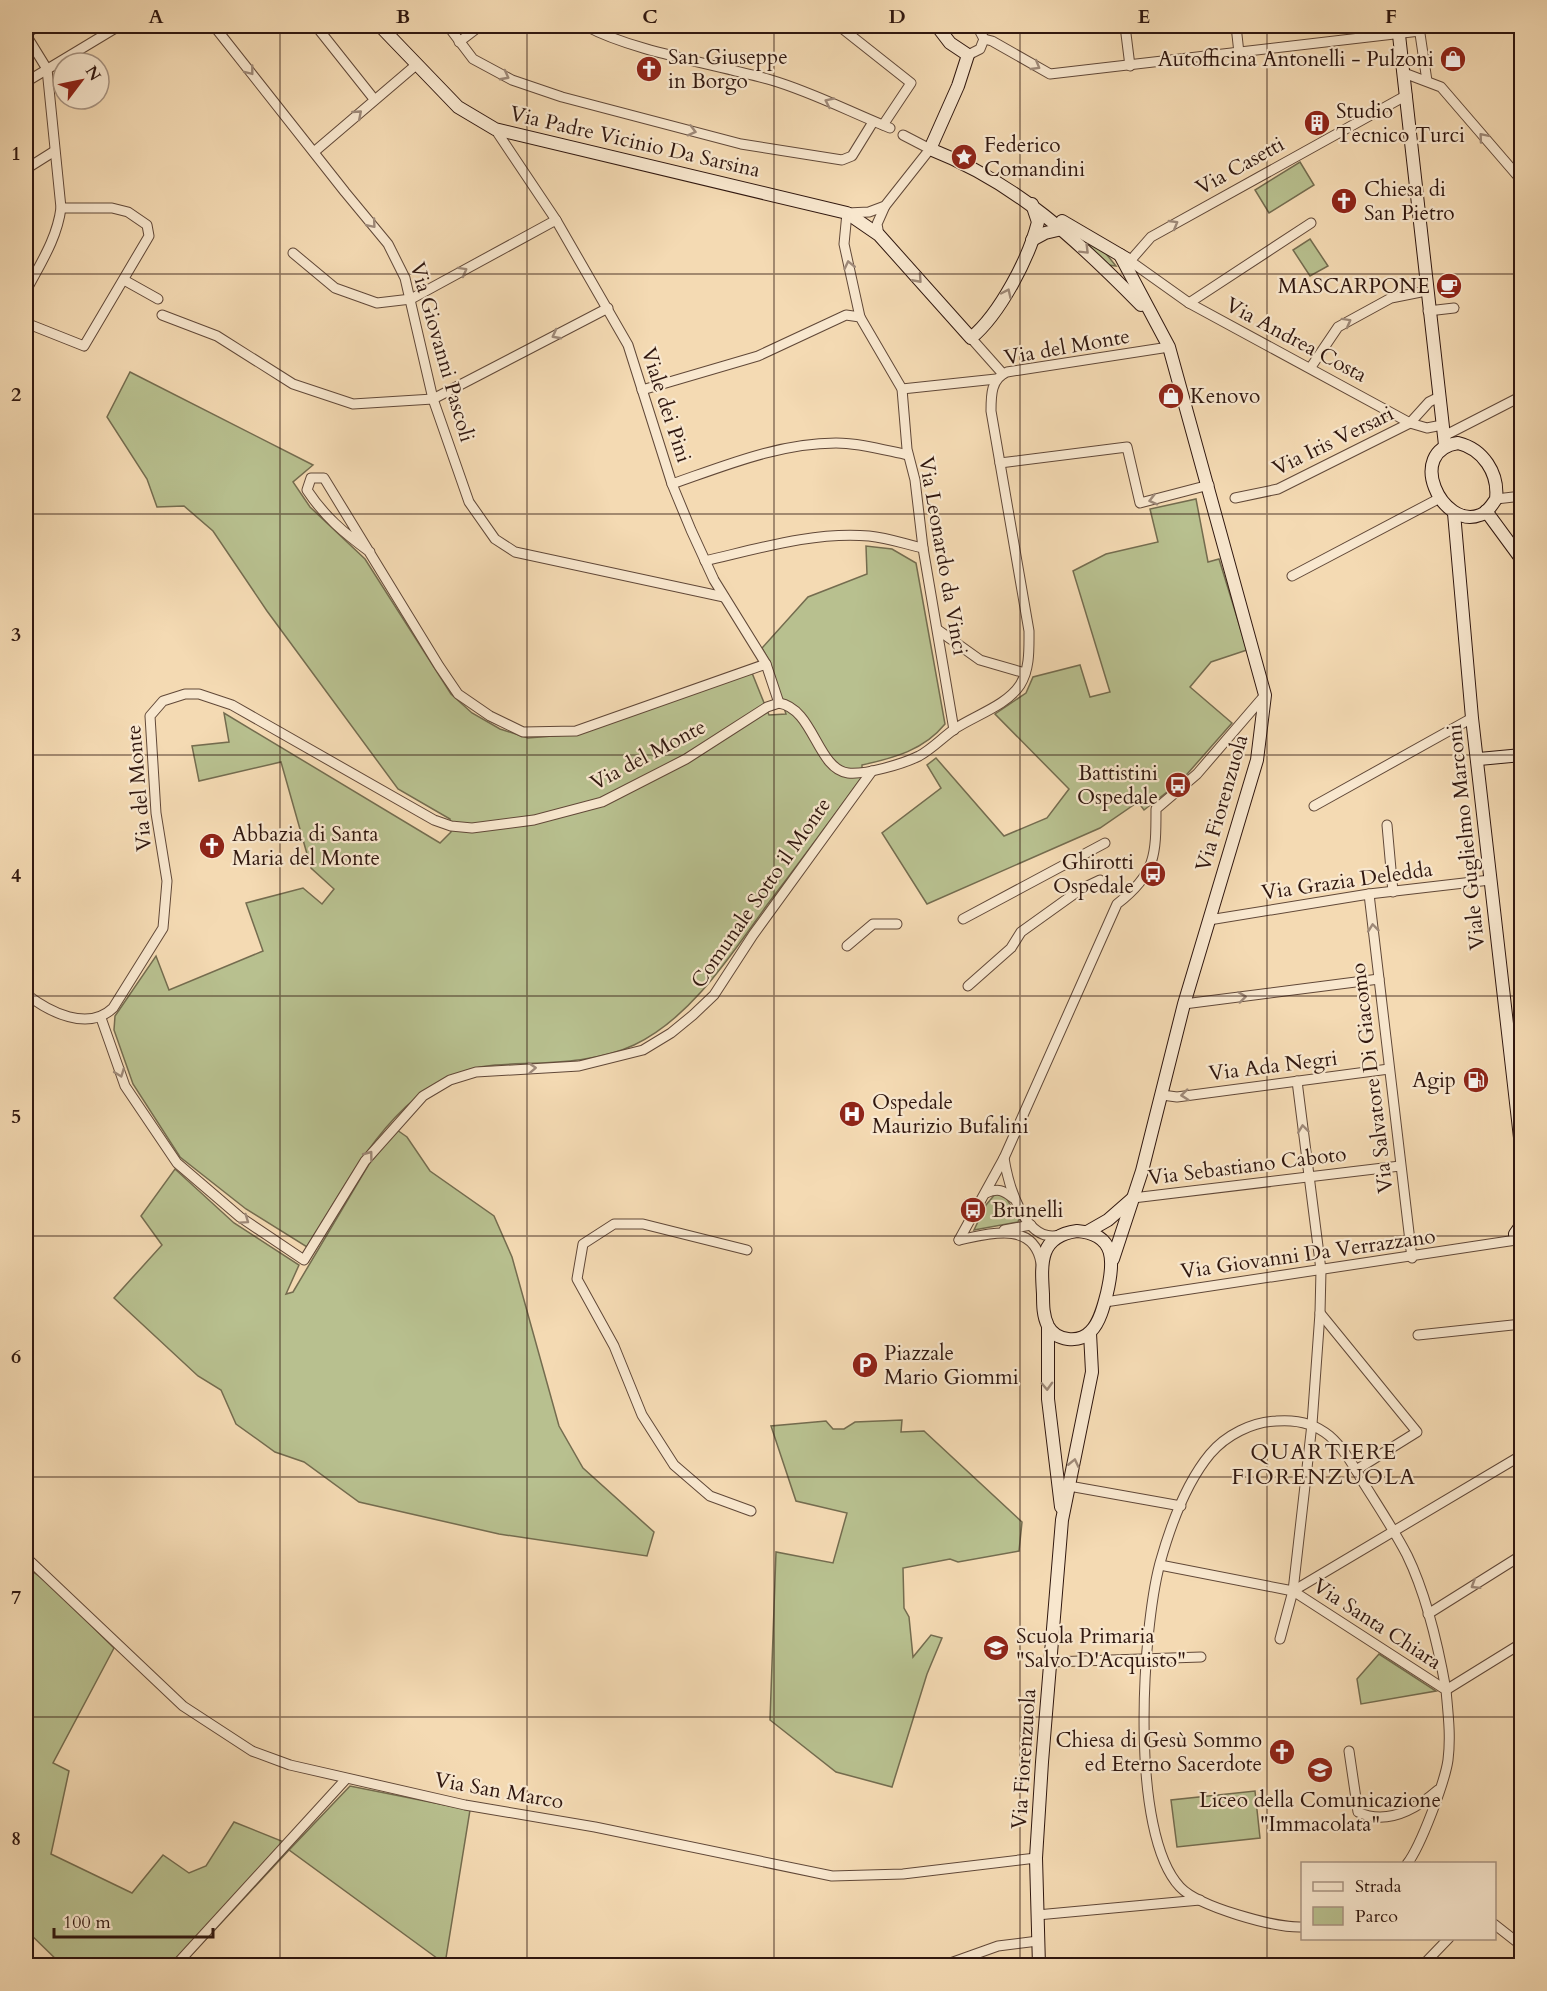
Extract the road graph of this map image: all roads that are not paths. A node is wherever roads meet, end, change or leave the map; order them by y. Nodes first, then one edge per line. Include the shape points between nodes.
1 (37, 26) edge
2 (119, 26) edge
3 (214, 26) edge
4 (316, 26) edge
5 (380, 26) edge
6 (448, 26) edge
7 (480, 26) edge
8 (586, 26) edge
9 (839, 26) edge
10 (938, 26) edge
11 (977, 26) edge
12 (1125, 26) edge
13 (1236, 26) edge
14 (1420, 28) edge
15 (1399, 30) edge
16 (26, 35) edge
17 (984, 39) junction
18 (459, 42) junction
19 (1239, 53) junction
20 (968, 55) junction
21 (416, 65) junction
22 (1130, 66) junction
23 (47, 69) junction
24 (1404, 73) junction
25 (1427, 81) junction
26 (26, 82) edge
27 (1407, 94) junction
28 (374, 99) junction
29 (873, 122) junction
30 (495, 129) junction
31 (903, 135) dead end
32 (930, 149) junction
33 (53, 152) junction
34 (314, 152) junction
35 (26, 169) edge
36 (1521, 181) edge
37 (1032, 204) junction
38 (885, 206) junction
39 (61, 208) junction
40 (847, 213) junction
41 (556, 220) junction
42 (1311, 223) dead end
43 (1062, 229) junction
44 (879, 235) junction
45 (1032, 240) junction
46 (293, 253) dead end
47 (1125, 258) junction
48 (1107, 272) junction
49 (1130, 276) junction
50 (124, 280) junction
51 (1166, 287) junction
52 (26, 291) edge
53 (1426, 291) junction
54 (158, 299) dead end
55 (411, 299) junction
56 (1189, 303) junction
57 (608, 308) junction
58 (1454, 308) dead end
59 (1428, 311) junction
60 (162, 315) dead end
61 (860, 317) junction
62 (1153, 317) junction
63 (26, 323) edge
64 (971, 338) junction
65 (1169, 347) junction
66 (1311, 367) junction
67 (1000, 376) junction
68 (902, 388) junction
69 (642, 390) junction
70 (1521, 396) edge
71 (1439, 397) junction
72 (433, 399) junction
73 (1410, 423) junction
74 (1444, 435) junction
75 (908, 455) junction
76 (1000, 463) junction
77 (672, 484) junction
78 (1209, 486) junction
79 (1521, 496) edge
80 (1235, 498) dead end
81 (1440, 498) junction
82 (1496, 499) junction
83 (1486, 511) junction
84 (1454, 513) junction
85 (923, 548) junction
86 (370, 552) junction
87 (1521, 560) edge
88 (705, 561) junction
89 (1292, 576) dead end
90 (724, 597) junction
91 (938, 630) junction
92 (766, 664) junction
93 (1025, 673) junction
94 (1265, 695) junction
95 (779, 704) junction
96 (1472, 718) junction
97 (954, 729) junction
98 (1521, 755) edge
99 (1479, 759) junction
100 (872, 771) junction
101 (1314, 806) dead end
102 (1387, 825) dead end
103 (1105, 843) dead end
104 (1100, 880) dead end
105 (1490, 880) junction
106 (1393, 892) junction
107 (1370, 894) junction
108 (963, 919) dead end
109 (1209, 920) junction
110 (897, 924) dead end
111 (847, 946) dead end
112 (1379, 980) junction
113 (968, 986) dead end
114 (26, 994) edge
115 (1184, 1004) junction
116 (102, 1018) junction
117 (1389, 1069) junction
118 (1297, 1081) junction
119 (1162, 1095) junction
120 (1520, 1115) edge
121 (1521, 1155) edge
122 (1004, 1158) junction
123 (1400, 1166) junction
124 (1310, 1176) junction
125 (986, 1193) junction
126 (1013, 1198) junction
127 (1133, 1198) junction
128 (1521, 1224) edge
129 (1031, 1226) junction
130 (998, 1232) junction
131 (1087, 1232) junction
132 (1062, 1234) junction
133 (1519, 1244) edge
134 (747, 1250) dead end
135 (1412, 1258) junction
136 (1113, 1259) junction
137 (1321, 1270) junction
138 (1042, 1271) junction
139 (1105, 1302) junction
140 (1320, 1313) junction
141 (1521, 1324) edge
142 (1048, 1328) junction
143 (1090, 1333) junction
144 (1418, 1335) dead end
145 (1312, 1424) junction
146 (1521, 1455) edge
147 (1356, 1470) junction
148 (1069, 1486) junction
149 (1181, 1506) junction
150 (751, 1511) dead end
151 (1062, 1520) junction
152 (1394, 1533) junction
153 (1521, 1555) edge
154 (26, 1561) edge
155 (1160, 1565) junction
156 (1293, 1591) junction
157 (1428, 1614) junction
158 (1280, 1639) dead end
159 (1521, 1643) edge
160 (1201, 1657) dead end
161 (1148, 1658) junction
162 (1051, 1662) junction
163 (1446, 1690) junction
164 (1349, 1751) dead end
165 (346, 1779) junction
166 (1438, 1790) junction
167 (1036, 1858) junction
168 (1413, 1861) edge
169 (1200, 1900) junction
170 (1037, 1916) junction
171 (1496, 1926) edge
172 (1301, 1927) edge
173 (1447, 1940) edge
174 (1038, 1941) junction
175 (1521, 1946) edge
176 (973, 1955) junction
177 (175, 1965) edge
178 (942, 1965) edge
179 (974, 1965) edge
180 (1039, 1965) edge
181 (1422, 1965) edge

1 - 16 street
2 - 23 street
3 -> 34 street, Via Giovanni Pascoli
4 - 28 street
5 - 21 street, Via Padre Vicinio Da Sarsina
6 - 18 street
7 - 18 street
29 -> 8 street via 773,80 630,43
9 - 29 street via 911,83 886,127
10 - 20 street via 950,43
11 - 17 street
12 - 22 street
13 - 19 street
14 - 15 street
14 - 25 street
15 - 19 street
15 - 24 street
16 - 23 street
17 - 20 street via 980,49
17 -> 22 street via 1050,74
18 -> 29 street via 473,58 512,80 741,144 842,160 852,156
19 - 22 street
20 - 32 street
21 - 28 street
21 - 30 street, Via Padre Vicinio Da Sarsina via 458,107
23 - 26 street
23 - 33 street
24 - 25 street
24 - 27 street
36 -> 25 street via 1441,87
47 -> 27 street, Via Casetti via 1151,237
27 - 53 street
34 -> 28 street
30 - 40 street, Via Padre Vicinio Da Sarsina
30 - 41 street, Viale dei Pini
31 - 32 street
32 - 37 street via 981,170
32 - 38 street
33 - 35 street
33 - 39 street
34 -> 55 street, Via Giovanni Pascoli via 388,244
37 - 43 street, Via Fiorenzuola
37 - 45 street via 1038,222
37 - 47 street
38 - 40 street, Via Padre Vicinio Da Sarsina via 869,212
38 - 44 street via 877,224
39 - 50 street via 112,208 128,212 147,225 148,236
39 - 52 street via 52,243
40 - 44 street, Via Padre Vicinio Da Sarsina
61 -> 40 street via 844,244
55 -> 41 street
41 - 57 street, Viale dei Pini
42 - 56 street
43 - 45 street
43 -> 48 street, Via Fiorenzuola
44 -> 64 street, Via Padre Vicinio Da Sarsina
64 -> 45 street via 997,312
46 - 55 street via 335,288 377,303
47 - 49 street, Via Fiorenzuola
47 - 51 street, Via Andrea Costa
48 - 49 street
48 - 62 street, Via Fiorenzuola
49 - 51 street, Via Andrea Costa
49 - 62 street, Via Fiorenzuola
50 - 54 street
50 - 63 street via 84,346
51 - 56 street, Via Andrea Costa
53 - 59 street
66 -> 53 street via 1338,327 1391,298
55 - 72 street, Via Giovanni Pascoli
56 - 66 street, Via Andrea Costa
57 - 69 street, Viale dei Pini via 628,345
57 -> 72 street
58 - 59 street
59 - 71 street
60 - 72 street via 217,336 293,384 353,404
61 - 68 street
61 - 69 street via 846,315 758,356
62 - 65 street, Via Fiorenzuola
64 - 67 street
65 - 67 street, Via del Monte
65 - 78 street, Via Fiorenzuola
66 - 73 street, Via Andrea Costa
67 - 68 street
67 - 76 street, Via del Monte via 993,388 991,411
68 - 75 street, Via Leonardo da Vinci
69 - 77 street, Viale dei Pini
70 - 74 street
71 - 73 street
71 - 74 street
72 - 90 street, Via Giovanni Pascoli via 469,502 502,544 515,552
73 - 74 street, Via Andrea Costa
73 - 80 street, Via Iris Versari via 1278,489
74 - 81 street via 1431,470
74 - 82 street via 1480,454 1495,478
75 - 77 street via 857,445 820,444 781,449
75 - 85 street, Via Leonardo da Vinci
78 -> 76 street via 1140,503 1127,447
76 - 93 street, Via del Monte via 1029,631
77 - 88 street, Viale dei Pini
78 - 94 street, Via Fiorenzuola
79 - 82 street
81 - 84 street
81 - 89 street
82 - 83 street
83 - 84 street via 1471,517
83 - 87 street
84 - 96 street, Viale Guglielmo Marconi
85 - 88 street via 890,539 845,535
85 - 91 street, Via Leonardo da Vinci
86 - 86 street via 324,478 311,478 307,490 319,509 338,529
86 - 92 street via 459,694 490,716 523,732 576,730
88 - 90 street, Viale dei Pini
90 - 92 street, Viale dei Pini
91 - 93 street via 980,660
91 - 97 street, Via Leonardo da Vinci
92 - 95 street, Viale dei Pini
93 - 97 street, Via del Monte via 1011,695
94 - 109 street, Via Fiorenzuola via 1257,760
94 - 122 street via 1197,774 1156,809 1152,866 1135,890 1117,904
95 - 100 street, Via del Monte via 795,710 836,768 850,774
95 - 116 street, Via del Monte via 767,707 687,759 602,802 534,820 472,828 434,820 218,699 185,694 163,701 149,722 156,813 167,881 163,928 113,1008
96 - 99 street, Viale Guglielmo Marconi
96 - 101 street
97 - 100 street, Via del Monte via 919,756
98 - 99 street
99 - 105 street, Viale Guglielmo Marconi
116 -> 100 street, Comunale Sotto il Monte via 125,1086 177,1163 240,1217 304,1260 364,1161 423,1096 450,1080 476,1072 579,1066 643,1050 671,1034 714,995
102 - 106 street
103 - 108 street
104 - 113 street via 1021,932 1011,948
105 - 106 street, Via Grazia Deledda
105 - 120 street, Viale Guglielmo Marconi
106 - 107 street, Via Grazia Deledda
107 - 109 street, Via Grazia Deledda
112 -> 107 street, Via Salvatore Di Giacomo
109 - 115 street, Via Fiorenzuola
110 - 111 street via 873,924
115 -> 112 street
112 - 117 street, Via Salvatore Di Giacomo
114 - 116 street via 62,1014 85,1021
115 - 119 street, Via Fiorenzuola
117 - 118 street, Via Ada Negri
117 - 123 street, Via Salvatore Di Giacomo
118 -> 119 street, Via Ada Negri via 1177,1097
124 -> 118 street
119 - 127 street, Via Fiorenzuola
120 - 121 street, Viale Guglielmo Marconi
122 - 125 street
122 - 126 street
123 - 124 street, Via Sebastiano Caboto
123 - 135 street, Via Salvatore Di Giacomo
124 - 127 street, Via Sebastiano Caboto
124 - 137 street
125 - 126 street via 1003,1190
125 - 130 street via 958,1240
126 - 129 street
127 - 131 street
127 - 136 street, Via Fiorenzuola
128 - 133 street via 1516,1230
129 - 130 street
129 - 132 street via 1047,1236
130 - 138 street via 1033,1242 1039,1251
131 - 132 street
131 - 136 street via 1102,1240
132 - 138 street via 1043,1254
133 - 135 street, Via Giovanni Da Verrazzano
134 - 150 street via 643,1224 614,1224 583,1244 577,1279 614,1346 642,1415 674,1465 710,1496
135 - 137 street, Via Giovanni Da Verrazzano
136 - 139 street
137 - 139 street, Via Giovanni Da Verrazzano
137 - 140 street
138 - 142 street
139 - 143 street
140 - 145 street
140 - 147 street via 1417,1432
141 - 144 street
142 - 143 street via 1072,1340
142 -> 151 street, Via Fiorenzuola via 1048,1399
148 -> 143 street, Via Fiorenzuola via 1092,1372
145 - 147 street via 1346,1453
145 - 149 street via 1270,1421 1234,1433 1210,1453
145 - 156 street
146 - 152 street
147 - 152 street
148 - 149 street
148 - 151 street, Via Fiorenzuola
149 - 155 street
151 - 162 street, Via Fiorenzuola
152 - 156 street
152 - 157 street via 1407,1555
153 -> 157 street
154 - 165 street, Via San Marco via 183,1706 218,1731 290,1765
155 - 156 street
155 - 161 street
156 - 158 street
156 - 163 street, Via Santa Chiara
157 - 163 street
159 - 163 street
160 - 161 street
161 - 162 street
161 - 169 street via 1144,1733 1149,1807 1170,1872 1180,1887
162 - 167 street, Via Fiorenzuola
163 - 166 street, Via Santa Chiara via 1448,1760
164 - 166 street via 1358,1812 1364,1815 1406,1813
165 - 167 street, Via San Marco via 832,1876 903,1874
165 - 177 street
166 - 168 street, Via Santa Chiara
167 - 170 street, Via Fiorenzuola
169 - 170 street
169 - 172 street via 1257,1919
170 - 174 street, Via Fiorenzuola
171 - 175 street
173 - 181 street
174 - 176 street via 998,1946
174 - 180 street, Via Fiorenzuola
176 - 178 street
176 - 179 street

